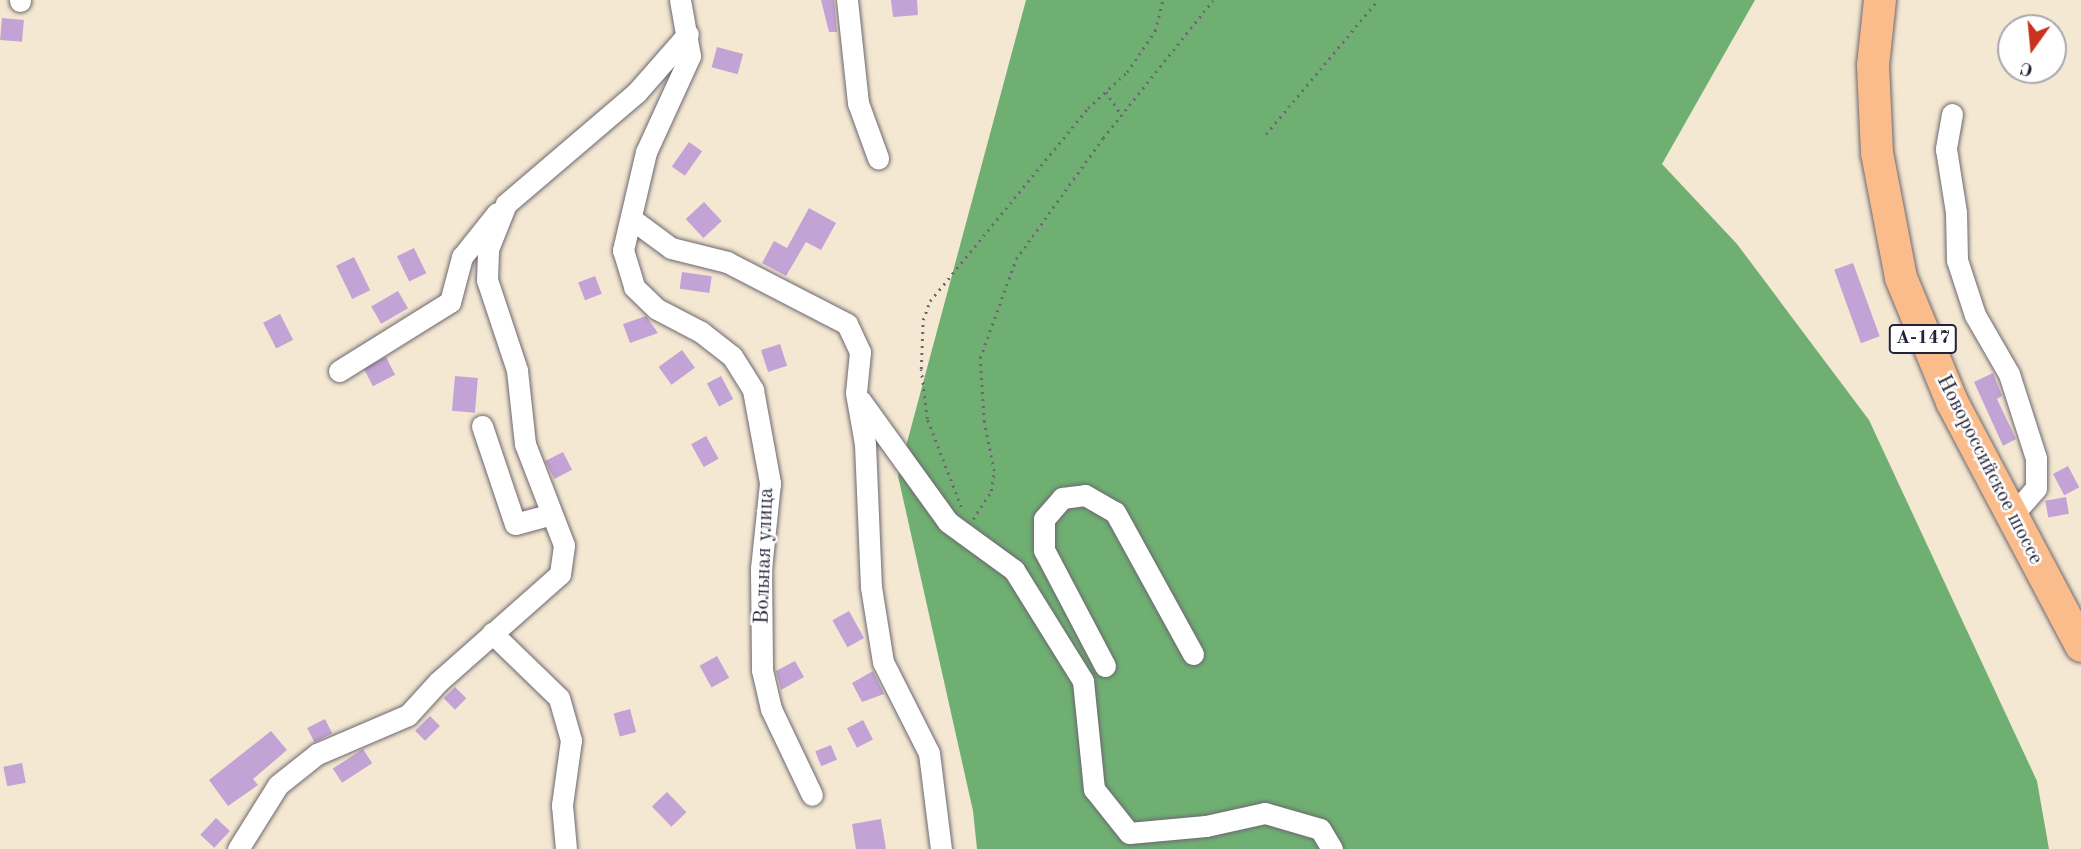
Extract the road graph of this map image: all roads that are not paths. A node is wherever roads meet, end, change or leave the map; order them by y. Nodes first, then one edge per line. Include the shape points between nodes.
1 (680, 0) edge
2 (847, 0) edge
3 (1880, 0) edge
4 (688, 34) junction
5 (1952, 114) dead end
6 (878, 158) dead end
7 (506, 204) junction
8 (633, 220) junction
9 (339, 371) dead end
10 (856, 393) junction
11 (482, 426) dead end
12 (552, 514) junction
13 (2012, 516) junction
14 (1044, 550) junction
15 (1014, 569) junction
16 (492, 633) junction
17 (2081, 646) edge
18 (1193, 654) dead end
19 (1105, 666) dead end
20 (812, 795) dead end
21 (238, 849) edge
22 (566, 849) edge
23 (941, 849) edge
24 (1332, 849) edge

1 - 4 street, Вольная улица
2 - 6 street via 850,59 861,122
3 - 13 highway, Новороссийское шоссе / А-147 via 1873,65 1877,153 1901,278 1926,346
4 - 7 street via 636,92
4 - 8 street, Вольная улица via 690,56 646,152
5 - 13 street via 1946,149 1956,212 1956,260 1975,315 2009,374 2038,468 2036,488
7 - 9 street via 462,257 450,302
7 - 12 street via 488,249 487,279 517,370 525,444
8 - 10 street via 671,248 727,262 847,324 860,352
8 - 20 street, Вольная улица via 623,250 634,287 657,309 701,332 732,356 753,390 770,483 761,569 762,670 771,709
10 - 15 street via 948,522
10 - 23 street via 865,444 871,587 883,662 929,753
11 - 12 street via 515,524
12 - 16 street via 564,545 560,574
13 - 17 highway, Новороссийское шоссе / А-147
14 - 15 street
14 - 18 street via 1044,519 1062,498 1085,495 1115,512
14 - 19 street
15 - 24 street via 1083,681 1094,789 1129,833 1206,826 1265,813 1320,828
16 - 21 street via 408,715 317,754 278,785
16 - 22 street via 559,698 571,740 562,805

